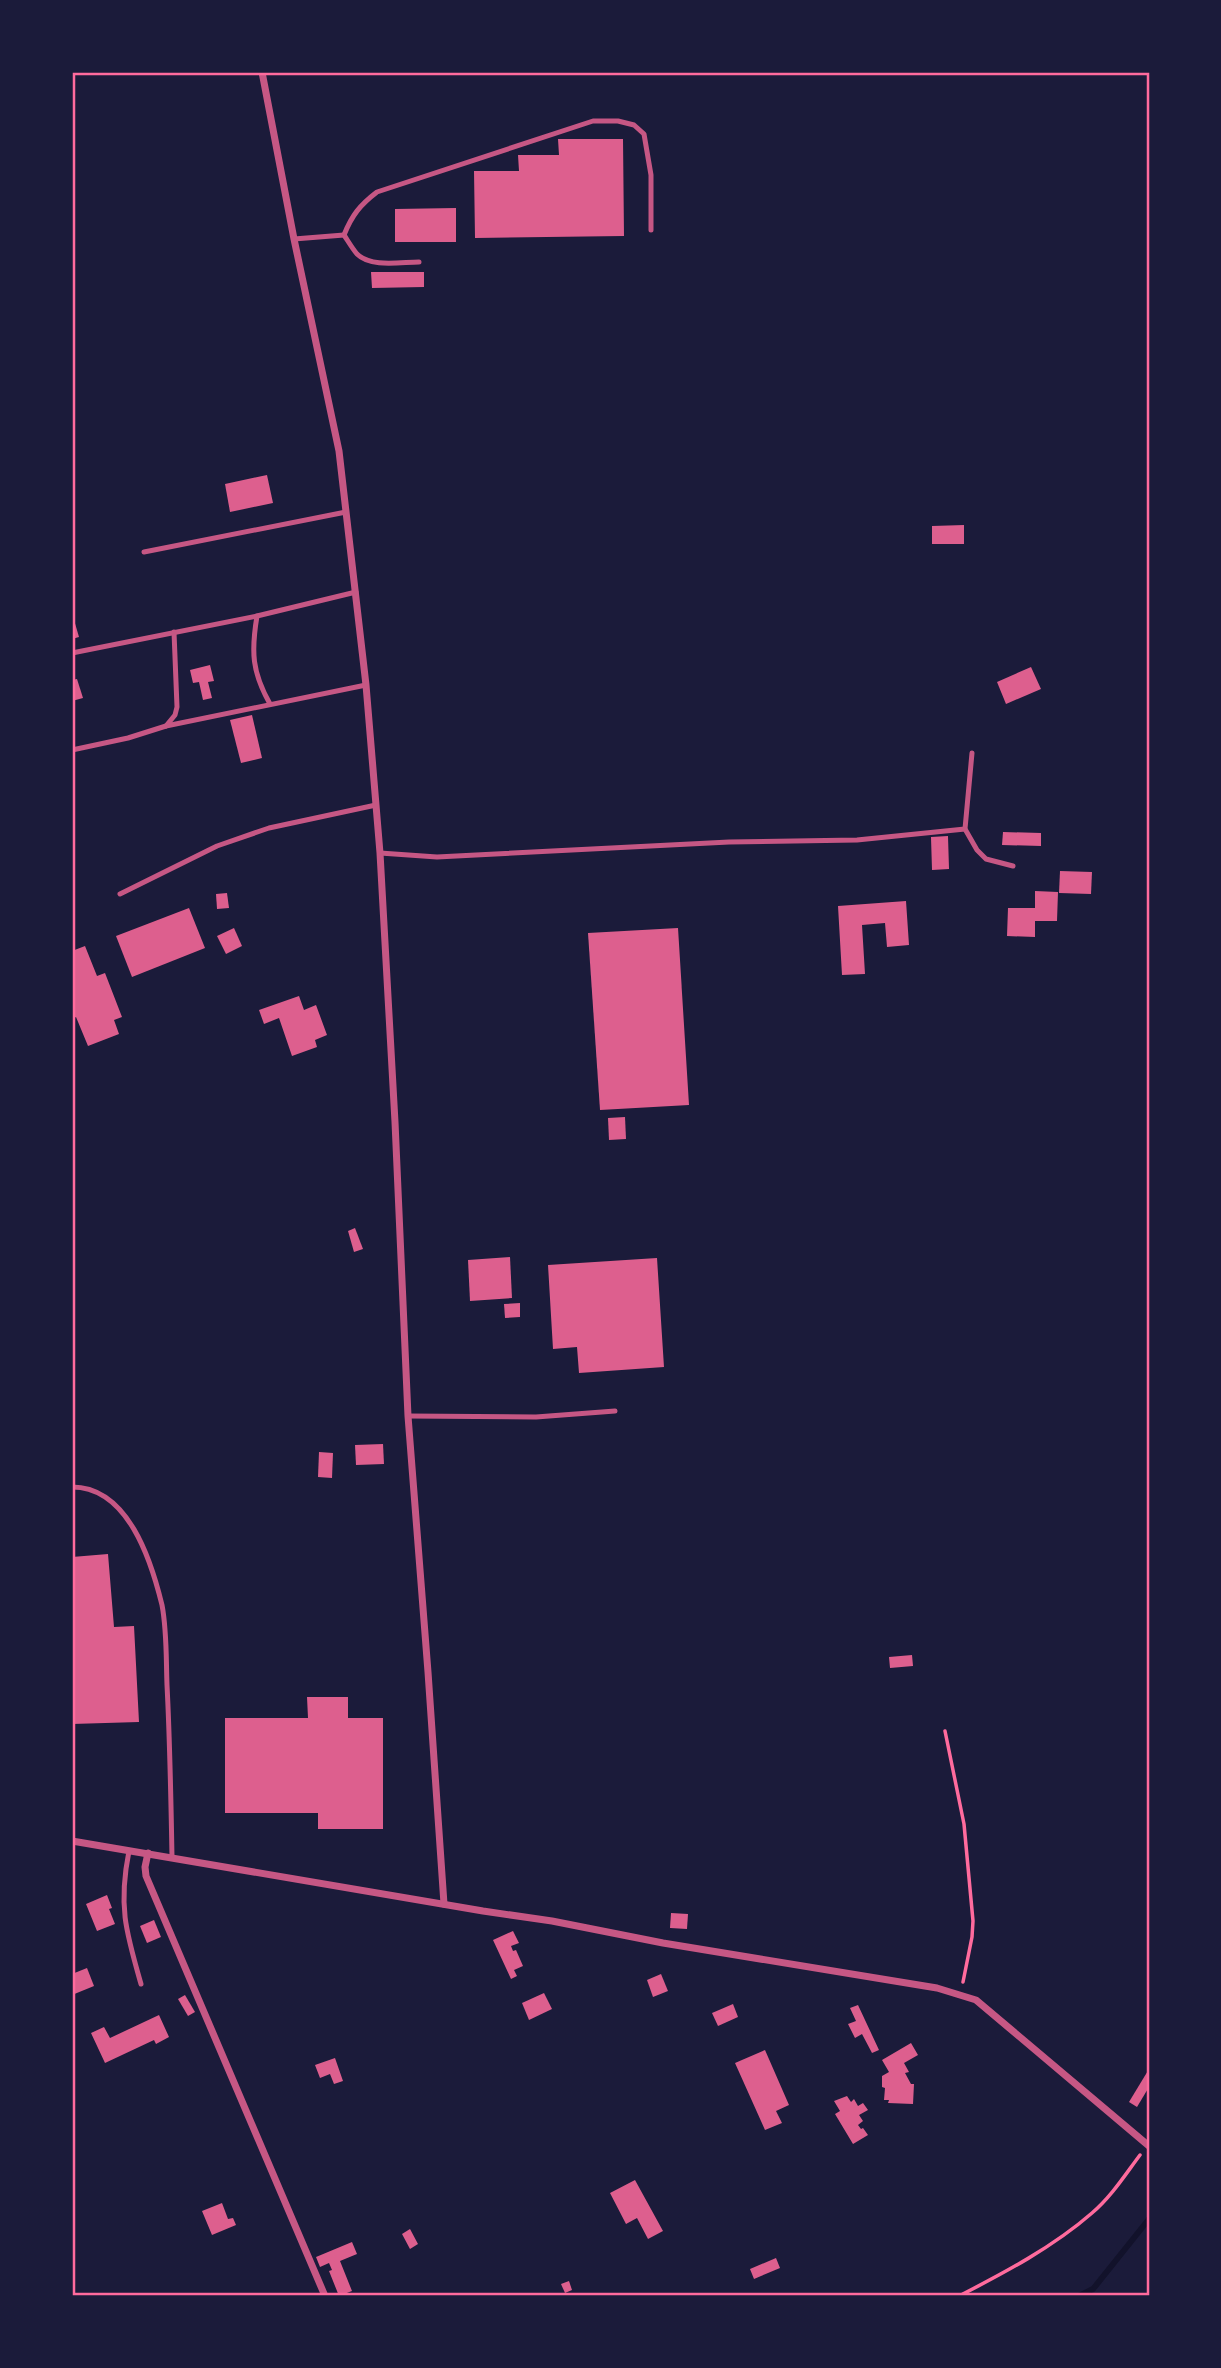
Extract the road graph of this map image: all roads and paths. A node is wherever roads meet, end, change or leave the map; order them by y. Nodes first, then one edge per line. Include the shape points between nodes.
1 (262, 72) edge
2 (651, 230) dead end
3 (344, 235) junction
4 (294, 239) junction
5 (419, 262) dead end
6 (346, 512) junction
7 (144, 552) dead end
8 (356, 592) junction
9 (257, 616) junction
10 (174, 632) junction
11 (72, 653) edge
12 (366, 685) junction
13 (270, 704) junction
14 (166, 726) junction
15 (72, 750) edge
16 (972, 753) dead end
17 (376, 805) junction
18 (965, 829) junction
19 (380, 853) junction
20 (1013, 866) dead end
21 (120, 894) dead end
22 (615, 1411) dead end
23 (408, 1416) junction
24 (72, 1487) edge
25 (944, 1731) dead end
26 (72, 1841) edge
27 (129, 1851) junction
28 (148, 1853) junction
29 (172, 1857) junction
30 (444, 1904) junction
31 (141, 1984) dead end
32 (960, 1994) junction
33 (1149, 2144) edge
34 (325, 2296) edge
35 (959, 2296) edge

1 - 4 street
2 - 3 lane via 651,175 644,134 634,125 593,121 377,192 356,210
3 - 4 lane
3 - 5 lane via 366,261
4 - 6 street via 330,400
6 - 7 lane
6 - 8 street
8 - 9 lane
8 - 12 street
9 - 10 lane
9 - 13 lane via 256,676
10 - 11 lane
10 - 14 lane via 177,707
12 - 13 lane
12 - 17 street
13 - 14 lane
14 - 15 lane
16 - 18 lane
17 - 19 street
17 - 21 lane via 269,828 218,846
18 - 19 lane via 858,840 437,857
18 - 20 lane via 986,859
19 - 23 street
22 - 23 lane via 536,1417
23 - 30 street
24 - 29 lane via 112,1500 132,1523 162,1606
25 - 32 path via 964,1824 973,1921
26 - 27 street
27 - 28 street
27 - 31 lane via 124,1919
28 - 29 street
28 - 34 street via 146,1876
29 - 30 street
30 - 32 street
32 - 33 street via 976,2000
33 - 35 path via 1093,2213

